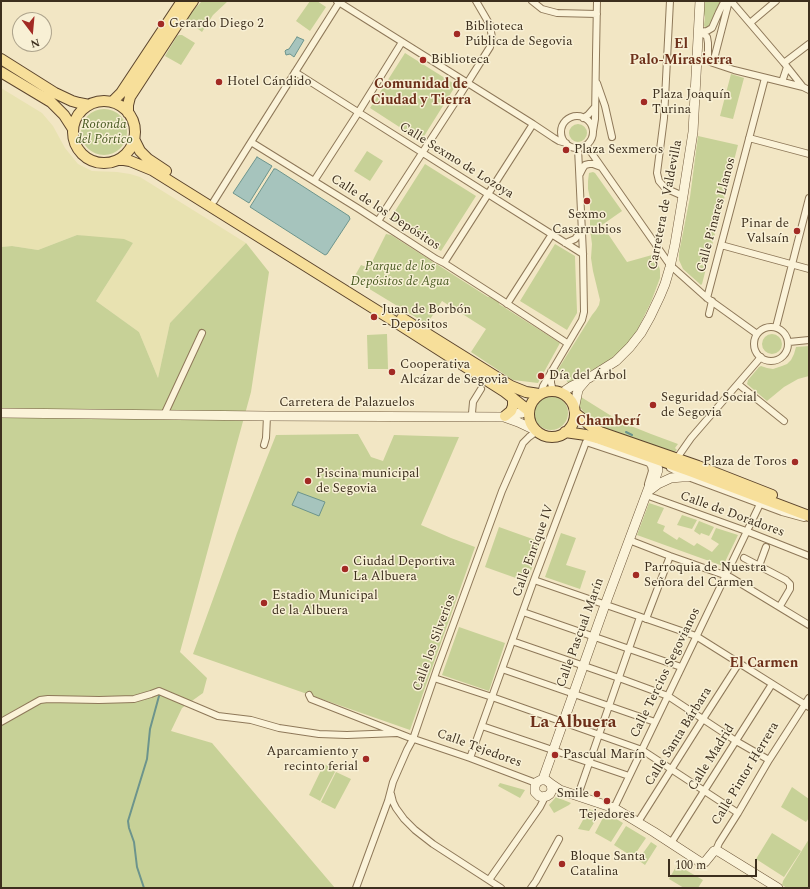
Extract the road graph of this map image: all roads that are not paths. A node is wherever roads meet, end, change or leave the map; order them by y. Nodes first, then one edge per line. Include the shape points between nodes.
1 (182, 1) edge
2 (194, 1) edge
3 (339, 1) edge
4 (476, 1) edge
5 (532, 1) edge
6 (597, 1) edge
7 (670, 1) edge
8 (700, 1) edge
9 (729, 1) edge
10 (776, 1) edge
11 (597, 14) junction
12 (750, 23) junction
13 (698, 32) junction
14 (402, 42) junction
15 (809, 44) edge
16 (1, 59) edge
17 (713, 63) junction
18 (786, 65) junction
19 (1, 72) edge
20 (295, 72) junction
21 (765, 78) junction
22 (596, 80) junction
23 (782, 82) junction
24 (468, 83) junction
25 (806, 88) edge
26 (112, 102) junction
27 (89, 105) junction
28 (595, 107) junction
29 (128, 113) junction
30 (358, 113) junction
31 (583, 118) junction
32 (533, 124) junction
33 (73, 128) junction
34 (562, 130) junction
35 (593, 130) junction
36 (545, 131) junction
37 (612, 137) dead end
38 (749, 138) junction
39 (134, 139) junction
40 (251, 142) junction
41 (566, 143) junction
42 (586, 145) junction
43 (578, 148) junction
44 (422, 153) junction
45 (809, 154) edge
46 (118, 160) junction
47 (602, 168) junction
48 (579, 178) junction
49 (314, 181) junction
50 (487, 194) junction
51 (683, 196) junction
52 (809, 198) edge
53 (214, 201) junction
54 (378, 221) junction
55 (582, 231) junction
56 (552, 234) junction
57 (565, 243) junction
58 (721, 245) junction
59 (674, 248) junction
60 (660, 252) junction
61 (583, 254) junction
62 (444, 263) junction
63 (792, 264) junction
64 (670, 265) junction
65 (809, 269) edge
66 (709, 299) junction
67 (507, 304) junction
68 (708, 314) dead end
69 (776, 327) junction
70 (202, 333) dead end
71 (757, 334) junction
72 (809, 340) edge
73 (789, 342) junction
74 (567, 343) junction
75 (760, 357) junction
76 (551, 371) junction
77 (589, 378) junction
78 (738, 384) junction
79 (481, 389) dead end
80 (553, 391) junction
81 (540, 394) junction
82 (564, 394) junction
83 (513, 398) junction
84 (715, 400) dead end
85 (720, 405) junction
86 (529, 411) junction
87 (575, 412) junction
88 (1, 413) edge
89 (164, 415) junction
90 (473, 417) junction
91 (504, 417) junction
92 (267, 418) junction
93 (784, 421) dead end
94 (537, 431) junction
95 (565, 432) junction
96 (264, 445) dead end
97 (650, 457) junction
98 (676, 458) junction
99 (688, 477) junction
100 (646, 494) junction
101 (760, 504) junction
102 (809, 510) edge
103 (809, 518) edge
104 (746, 531) junction
105 (629, 540) junction
106 (766, 547) dead end
107 (670, 556) junction
108 (809, 556) edge
109 (744, 558) dead end
110 (759, 566) junction
111 (725, 575) junction
112 (534, 580) junction
113 (605, 604) junction
114 (780, 606) junction
115 (523, 612) junction
116 (643, 618) junction
117 (809, 624) edge
118 (696, 636) junction
119 (594, 637) junction
120 (512, 641) junction
121 (629, 649) junction
122 (739, 663) junction
123 (583, 666) junction
124 (681, 667) junction
125 (502, 669) junction
126 (434, 678) junction
127 (619, 678) junction
128 (772, 684) junction
129 (573, 694) junction
130 (668, 696) junction
131 (310, 697) dead end
132 (492, 697) junction
133 (809, 698) edge
134 (609, 706) junction
135 (807, 706) edge
136 (702, 719) junction
137 (1, 722) edge
138 (563, 722) junction
139 (655, 722) junction
140 (482, 726) junction
141 (398, 733) junction
142 (599, 735) junction
143 (412, 739) junction
144 (736, 741) junction
145 (553, 750) junction
146 (642, 750) junction
147 (470, 758) junction
148 (769, 760) junction
149 (589, 762) junction
150 (672, 769) junction
151 (629, 776) junction
152 (539, 781) junction
153 (704, 790) junction
154 (552, 791) junction
155 (578, 795) junction
156 (390, 802) junction
157 (614, 808) junction
158 (384, 812) junction
159 (738, 812) junction
160 (399, 813) junction
161 (638, 822) junction
162 (559, 839) dead end
163 (671, 843) junction
164 (716, 850) junction
165 (489, 880) junction
166 (494, 886) edge
167 (356, 888) edge
168 (501, 888) edge
169 (531, 888) edge
170 (778, 888) edge

1 - 26 main road via 121,93
2 - 29 main road via 130,97
3 - 14 street
3 - 20 street
4 - 24 street via 490,25 492,38
5 - 11 street via 542,9 557,13
6 - 11 street
7 - 51 street via 664,118 657,173 665,188
8 - 13 street, Carretera de Valdevilla
9 - 12 street
9 - 13 street via 723,4 712,28
9 - 17 street
10 - 12 street
11 - 22 street
12 - 18 street
13 - 17 street via 706,36 708,58
13 - 51 street, Carretera de Valdevilla via 693,132
14 - 24 street
14 - 30 street
15 - 18 street
16 - 27 main road via 55,93
17 - 21 street
18 - 23 street
18 - 25 street
19 - 33 main road via 50,102
20 - 30 street, Calle Sexmo de Lozoya
20 - 40 street
21 - 23 street
21 - 38 street, Calle Pinares Llanos
22 - 28 street
22 - 37 street
23 - 25 street
24 - 32 street
24 - 44 street
26 - 27 main road via 100,101
26 - 29 main road
27 - 33 main road via 78,115
28 - 31 street
28 - 35 street
29 - 39 main road via 134,125
30 - 44 street, Calle Sexmo de Lozoya
30 - 49 street
31 - 34 street via 567,120
31 - 35 street via 590,123
32 - 36 street
32 - 50 street
33 - 46 main road via 77,148 86,158 98,163
34 - 36 street
34 - 41 street
35 - 42 street via 593,136
36 - 41 street
38 - 45 street
38 - 58 street, Calle Pinares Llanos
39 - 46 main road via 128,151
39 - 53 main road via 148,159
40 - 49 street, Calle de los Depósitos
40 - 53 street
41 - 43 street
42 - 43 street
42 - 47 street
43 - 48 street
44 - 50 street, Calle Sexmo de Lozoya
44 - 54 street
46 - 83 main road via 130,161 152,170
47 - 48 street via 593,164 585,165
47 - 60 street
48 - 55 street
49 - 54 street, Calle de los Depósitos
50 - 56 street, Calle Sexmo de Lozoya
50 - 62 street
51 - 59 street, Carretera de Valdevilla
52 - 63 street
53 - 81 main road via 498,379 517,389
54 - 62 street, Calle de los Depósitos
55 - 57 street
55 - 61 street
56 - 57 street, Calle Sexmo de Lozoya
56 - 67 street
57 - 61 street, Calle Sexmo de Lozoya
58 - 63 street
58 - 66 street, Calle Pinares Llanos
59 - 60 street
59 - 64 street, Carretera de Valdevilla
60 - 64 street
61 - 74 street via 583,316
62 - 67 street, Calle de los Depósitos
63 - 65 street
63 - 69 street
64 - 66 street
64 - 77 street, Carretera de Valdevilla via 658,301 634,343 616,361
66 - 68 street, Calle Pinares Llanos
66 - 71 street
67 - 74 street, Calle de los Depósitos
69 - 71 street via 763,328
69 - 73 street via 784,331
70 - 89 street
71 - 75 street via 754,345
72 - 73 street
73 - 75 street via 788,351 778,360 769,361
74 - 76 street
75 - 78 street
76 - 80 street
76 - 81 street
77 - 82 street, Carretera de Valdevilla via 572,386
77 - 87 street, Carretera de Valdevilla via 578,390
78 - 85 street
78 - 93 street
79 - 90 street via 473,402
80 - 81 main road
80 - 82 main road
81 - 86 main road via 532,402
82 - 87 main road via 571,401
83 - 86 main road
83 - 91 main road via 511,411
84 - 85 street
85 - 98 street
86 - 91 street, Carretera de Palazuelos
86 - 94 main road via 530,422
87 - 95 main road via 573,424
87 - 98 main road via 600,432
88 - 89 street, Carretera de Palazuelos
89 - 92 street, Carretera de Palazuelos
90 - 91 street, Carretera de Palazuelos
90 - 92 street, Carretera de Palazuelos
91 - 94 street
92 - 96 street
94 - 95 main road via 551,437
94 - 126 street, Calle los Silverios via 523,443 502,490
95 - 97 main road via 586,435
97 - 99 street
97 - 100 street, Calle Pascual Marín via 658,470
97 - 103 main road
98 - 102 main road
99 - 100 street via 664,481
99 - 101 street
100 - 104 street, Calle de Doradores
100 - 105 street, Calle Pascual Marín
100 - 112 street, Calle Enrique IV via 651,466 586,442
101 - 103 street
101 - 104 street, Calle Tercios Segovianos
104 - 108 street, Calle de Doradores
104 - 111 street, Calle Tercios Segovianos
105 - 107 street
105 - 113 street, Calle Pascual Marín
106 - 110 street
107 - 111 street
107 - 116 street
109 - 110 street
110 - 114 street via 790,584
111 - 114 street
111 - 118 street, Calle Tercios Segovianos
112 - 113 street
112 - 115 street, Calle Enrique IV
113 - 116 street
113 - 119 street, Calle Pascual Marín
114 - 117 street
115 - 119 street
115 - 120 street, Calle Enrique IV
116 - 118 street
116 - 121 street
118 - 122 street
118 - 124 street, Calle Tercios Segovianos
119 - 121 street
119 - 123 street, Calle Pascual Marín
120 - 123 street
120 - 125 street, Calle Enrique IV
121 - 124 street
121 - 127 street
122 - 128 street
122 - 136 street, Calle Santa Bárbara
123 - 127 street
123 - 129 street, Calle Pascual Marín
124 - 130 street, Calle Tercios Segovianos
125 - 129 street
125 - 132 street, Calle Enrique IV
126 - 132 street
126 - 143 street, Calle los Silverios
127 - 130 street
127 - 134 street
128 - 135 street
128 - 144 street, Calle Madrid
129 - 134 street
129 - 138 street, Calle Pascual Marín
130 - 136 street
130 - 139 street, Calle Tercios Segovianos
131 - 141 street, Calle Tejedores
132 - 138 street
132 - 140 street, Calle Enrique IV
133 - 135 street, Calle Pintor Herrera
134 - 139 street
134 - 142 street
135 - 148 street, Calle Pintor Herrera
136 - 144 street
136 - 150 street, Calle Santa Bárbara
137 - 141 street via 40,700 134,699 159,691 218,716 251,720 278,728 319,734
138 - 142 street
138 - 145 street, Calle Pascual Marín
139 - 146 street, Calle Tercios Segovianos
140 - 145 street
140 - 147 street, Calle Enrique IV
141 - 143 street, Calle Tejedores
142 - 146 street
142 - 149 street
143 - 147 street, Calle Tejedores
143 - 156 street, Calle los Silverios via 393,782
144 - 148 street
144 - 153 street, Calle Madrid
145 - 149 street
145 - 152 street, Calle Pascual Marín
146 - 150 street
146 - 151 street, Calle Tercios Segovianos
147 - 152 street, Calle Tejedores
148 - 159 street, Calle Pintor Herrera
149 - 151 street
149 - 155 street
150 - 153 street
150 - 161 street, Calle Santa Bárbara
151 - 157 street, Calle Tercios Segovianos
152 - 154 street via 548,780
152 - 154 street via 534,789 536,793 540,796
153 - 159 street
153 - 163 street, Calle Madrid
154 - 155 street
154 - 165 street
155 - 157 street
156 - 158 street
156 - 160 street
157 - 161 street
158 - 160 street
158 - 167 street
159 - 164 street, Calle Pintor Herrera
160 - 165 street via 433,844
161 - 163 street
162 - 169 street
163 - 164 street, Calle Pintor Herrera via 704,862
164 - 170 street
165 - 166 street
166 - 168 street

